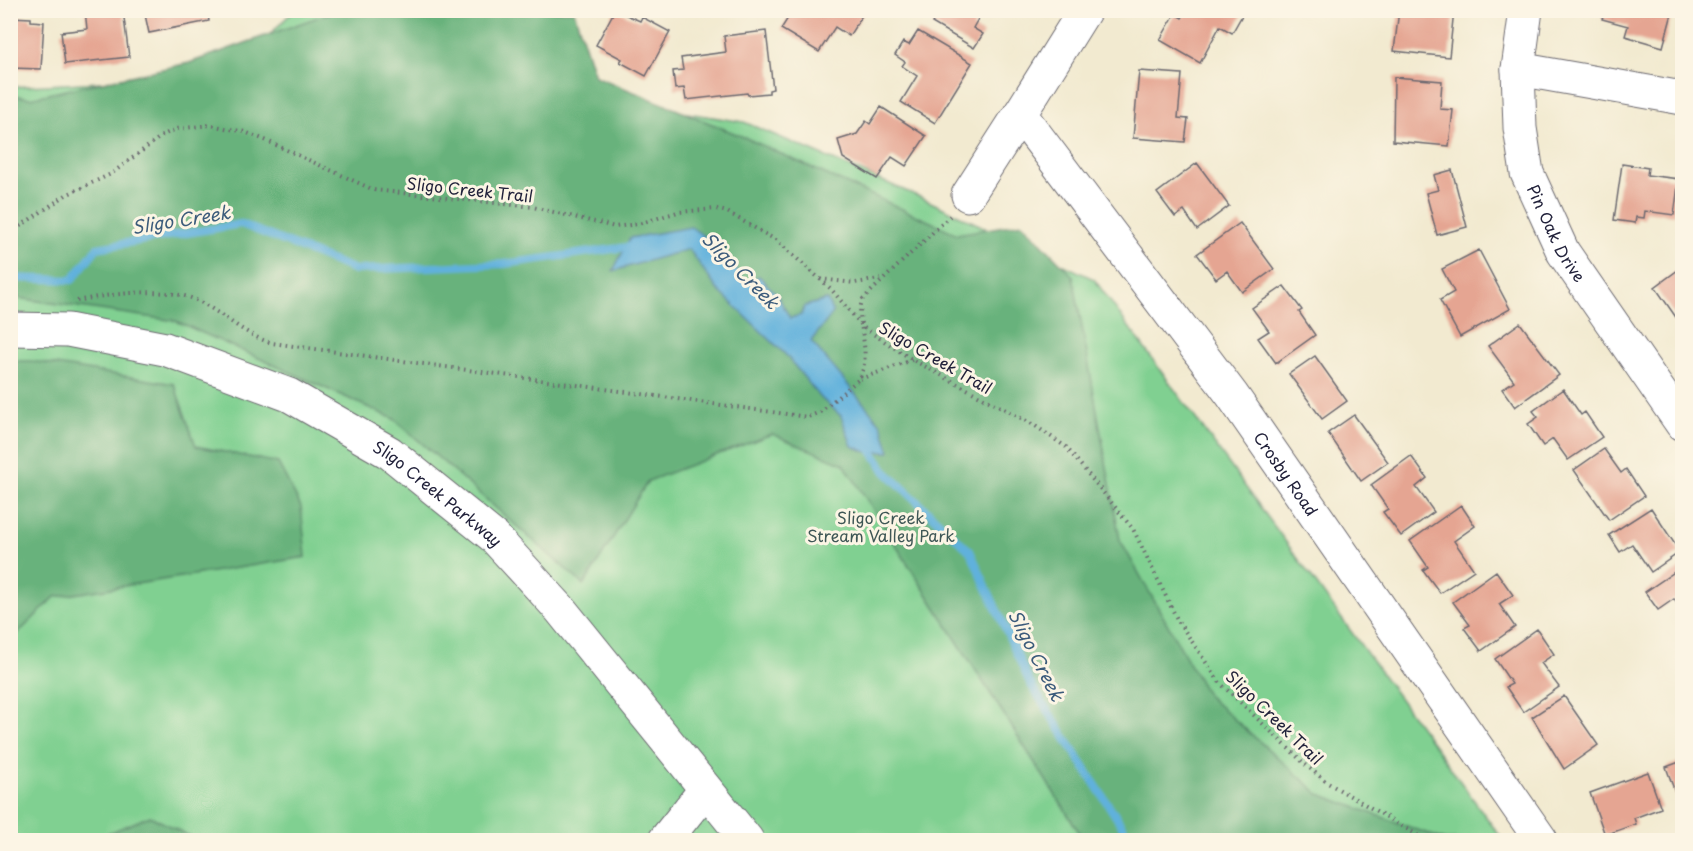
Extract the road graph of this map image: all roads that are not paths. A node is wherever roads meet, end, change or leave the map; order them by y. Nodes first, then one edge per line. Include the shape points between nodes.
1 (1085, 10) edge
2 (1526, 10) edge
3 (1518, 69) junction
4 (1683, 98) edge
5 (1020, 114) junction
6 (968, 195) road end
7 (10, 329) edge
8 (1683, 424) edge
9 (705, 790) junction
10 (665, 840) edge
11 (747, 840) edge
12 (1541, 840) edge

1 - 5 street
2 - 3 street, Pin Oak Drive
3 - 4 street
3 - 8 street, Pin Oak Drive via 1520,128 1527,173 1563,252
5 - 6 street
5 - 12 street, Crosby Road via 1232,395
7 - 9 street, Sligo Creek Parkway via 68,330 165,349 289,395 390,453 501,545 560,609
9 - 10 street
9 - 11 street, Sligo Creek Parkway

